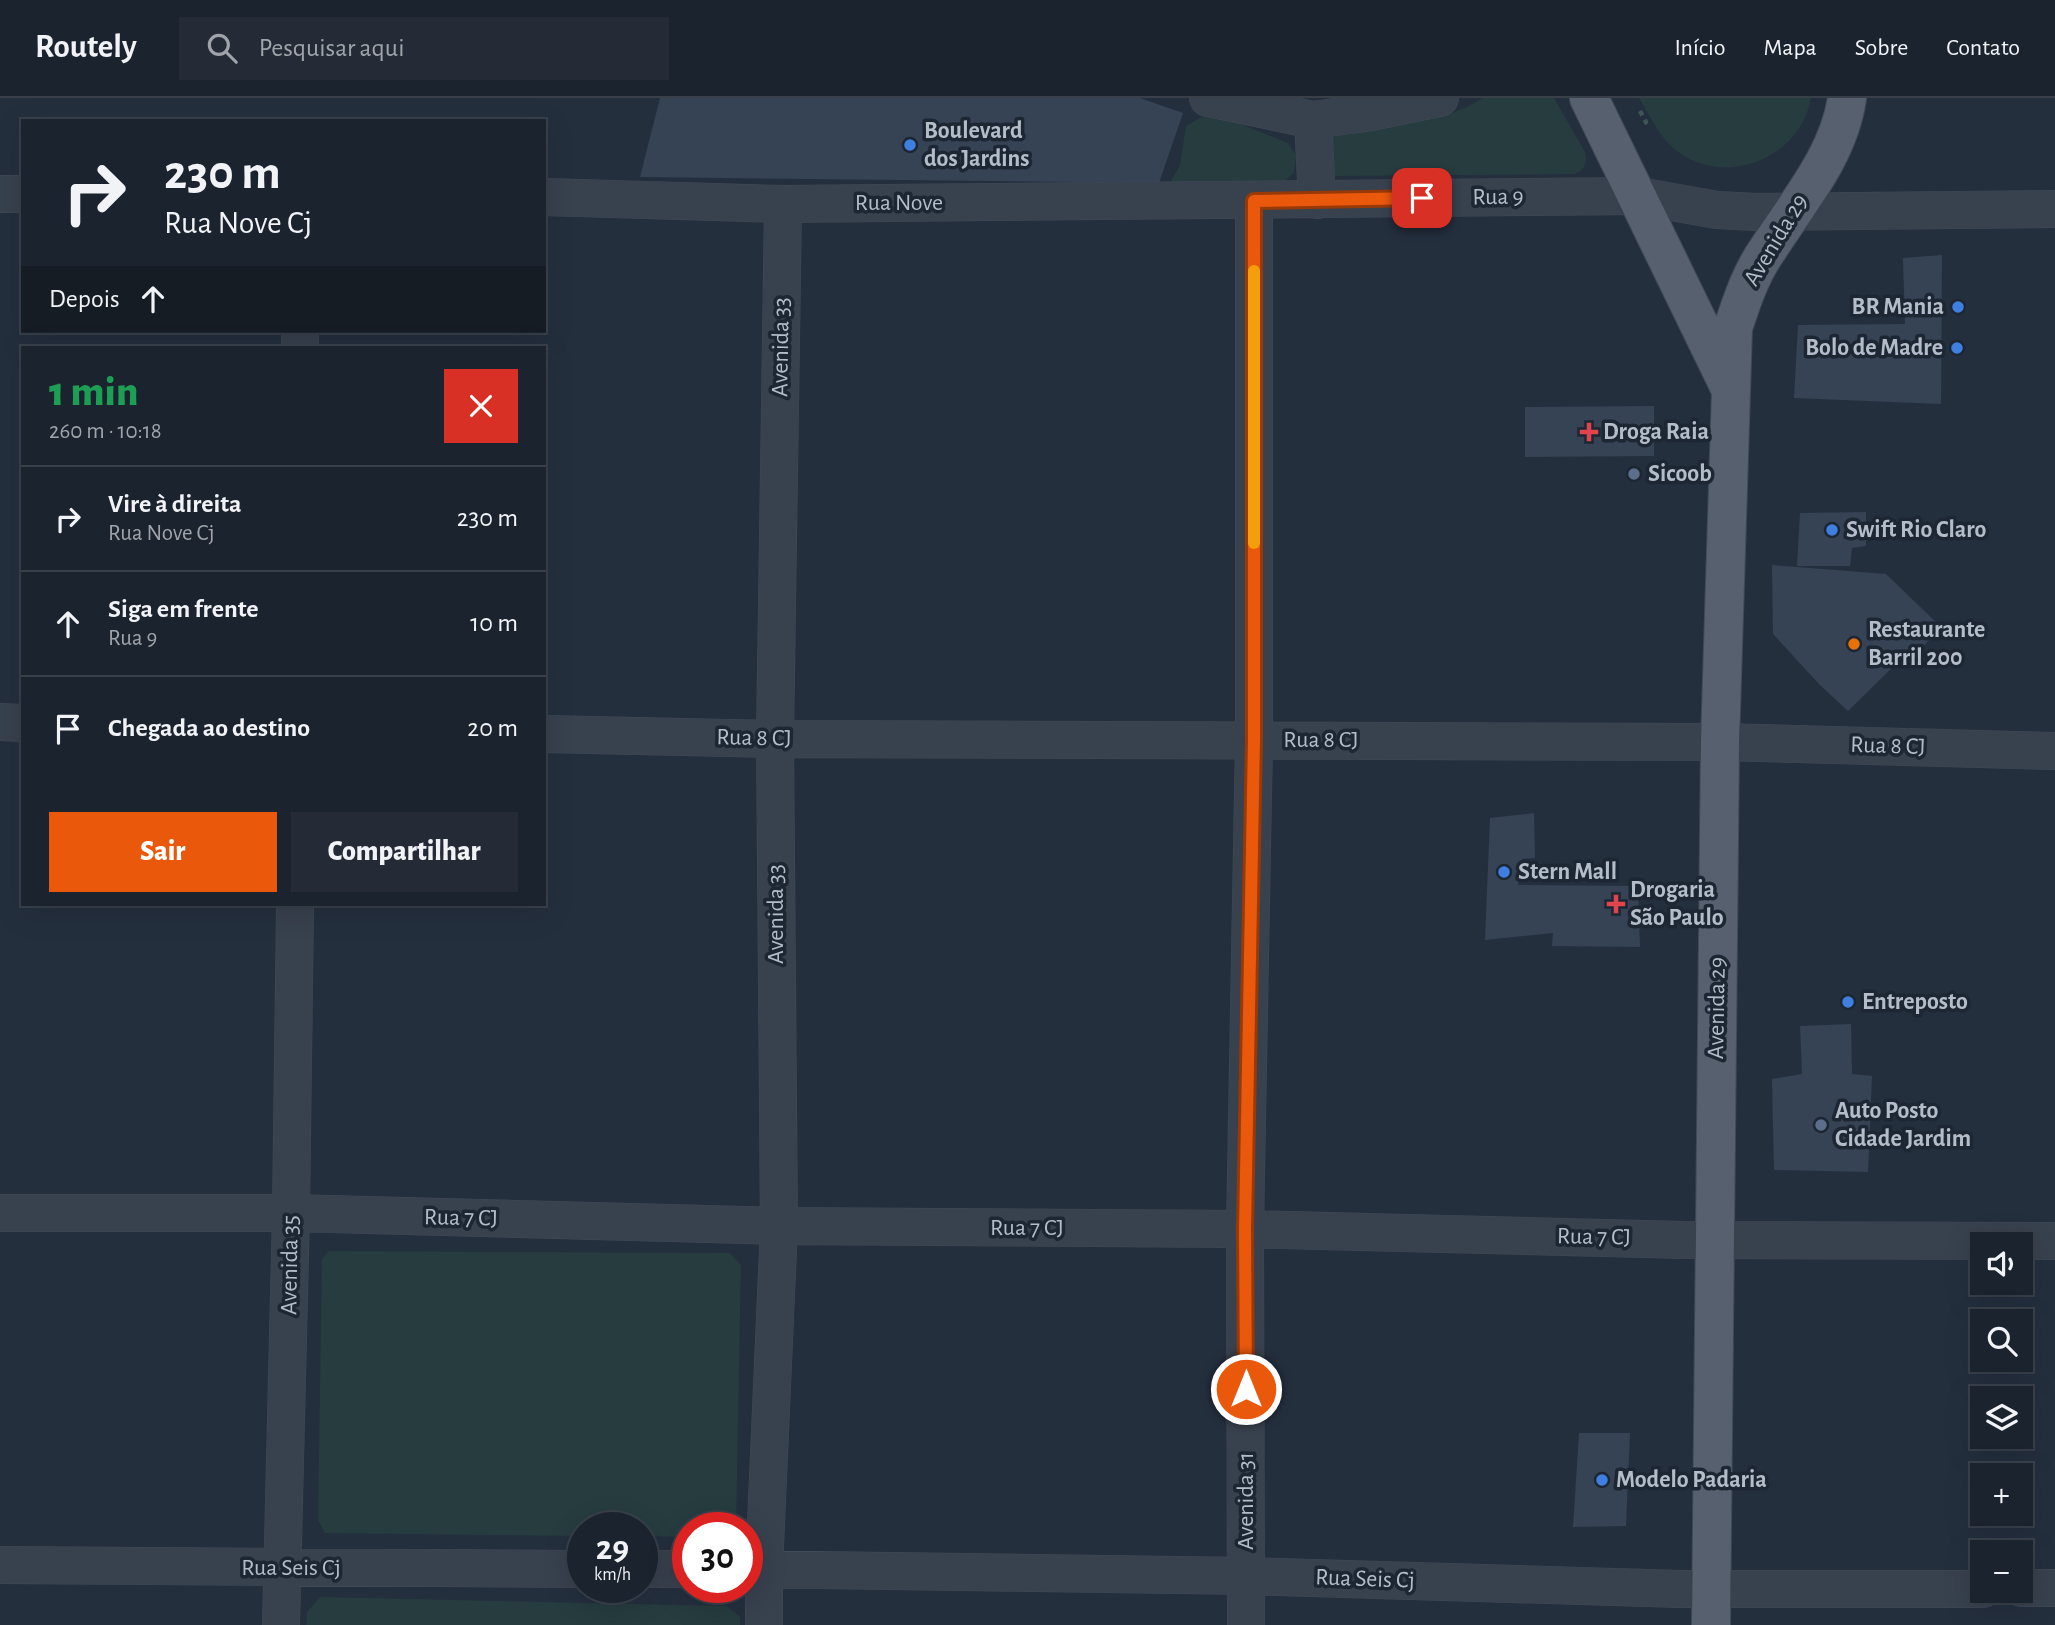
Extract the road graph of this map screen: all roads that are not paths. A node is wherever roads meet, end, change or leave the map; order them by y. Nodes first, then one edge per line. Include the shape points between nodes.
1 (1208, 98) edge
2 (1440, 98) edge
3 (1589, 98) edge
4 (1847, 98) edge
5 (1314, 120) junction
6 (0, 194) edge
7 (21, 194) edge
8 (1638, 196) junction
9 (546, 197) edge
10 (1317, 200) junction
11 (1254, 201) junction
12 (783, 204) junction
13 (2055, 209) edge
14 (1795, 211) junction
15 (1731, 390) junction
16 (0, 722) edge
17 (21, 723) edge
18 (546, 734) edge
19 (775, 739) junction
20 (1254, 739) junction
21 (1720, 742) junction
22 (2055, 751) edge
23 (295, 906) edge
24 (0, 1213) edge
25 (291, 1213) junction
26 (779, 1226) junction
27 (1245, 1229) junction
28 (1714, 1240) junction
29 (2055, 1241) edge
30 (760, 1512) edge
31 (0, 1565) edge
32 (284, 1569) junction
33 (567, 1569) edge
34 (763, 1569) edge
35 (1247, 1576) junction
36 (2033, 1588) edge
37 (2055, 1588) edge
38 (1970, 1589) edge
39 (761, 1603) edge
40 (1711, 1607) edge
41 (281, 1625) edge
42 (764, 1625) edge
43 (1246, 1625) edge

1 - 5 street
2 - 5 street
3 - 8 main road, Avenida 29
4 - 14 main road, Avenida 29 via 1837,138
5 - 10 street
6 - 7 street
8 - 10 street, Rua 9
8 - 14 street, Rua 9 via 1717,210
8 - 15 main road, Avenida 29
9 - 12 street, Rua Nove
10 - 11 street, Rua 9
11 - 12 street, Rua Nove
11 - 20 street, Avenida 31
12 - 19 street, Avenida 33
13 - 14 street
14 - 15 main road, Avenida 29 via 1766,251 1744,293 1733,328
15 - 21 main road, Avenida 29
16 - 17 street
18 - 19 street, Rua 8 CJ
19 - 20 street, Rua 8 CJ
19 - 26 street, Avenida 33
20 - 21 street, Rua 8 CJ
20 - 27 street, Avenida 31
21 - 22 street, Rua 8 CJ
21 - 28 main road, Avenida 29
23 - 25 street, Avenida 35
24 - 25 street, Rua 7 CJ
25 - 26 street, Rua 7 CJ
25 - 32 street, Avenida 35
26 - 27 street, Rua 7 CJ
26 - 30 street, Avenida 33
27 - 28 street, Rua 7 CJ
27 - 35 street, Avenida 31
28 - 29 street, Rua 7 CJ
28 - 40 main road, Avenida 29
31 - 32 street, Rua Seis Cj
32 - 33 street, Rua Seis Cj
32 - 41 street, Avenida 35
34 - 35 street, Rua Seis Cj
35 - 40 street, Rua Seis Cj
35 - 43 street, Avenida 31
36 - 37 street
38 - 40 street, Rua Seis Cj
39 - 42 street, Avenida 33

